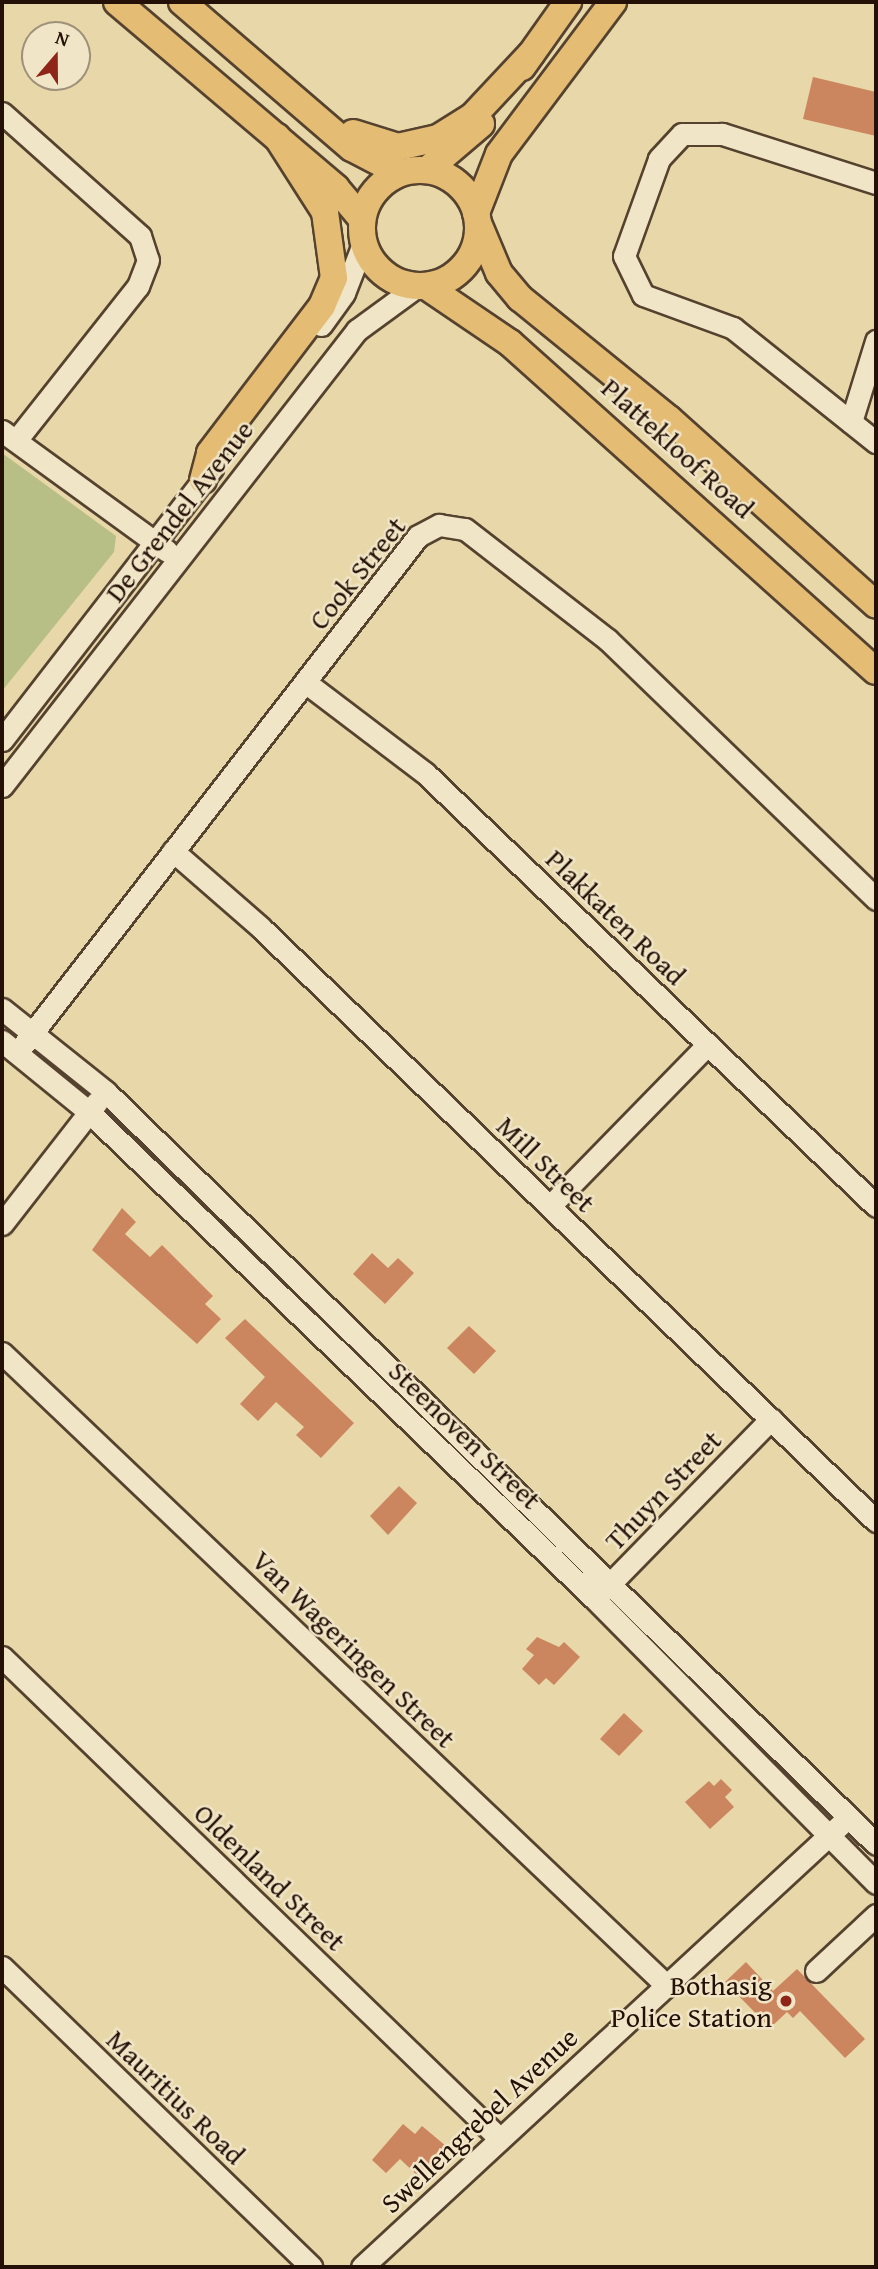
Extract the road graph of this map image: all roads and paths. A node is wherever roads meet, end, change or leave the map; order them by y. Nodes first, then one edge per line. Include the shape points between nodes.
1 (117, 2) edge
2 (182, 2) edge
3 (568, 2) edge
4 (612, 2) edge
5 (531, 54) junction
6 (312, 111) junction
7 (2, 113) edge
8 (277, 137) junction
9 (427, 170) junction
10 (400, 173) junction
11 (876, 183) edge
12 (477, 218) junction
13 (363, 231) junction
14 (421, 286) junction
15 (876, 341) edge
16 (850, 422) junction
17 (10, 435) edge
18 (876, 442) edge
19 (203, 480) junction
20 (156, 542) junction
21 (177, 559) junction
22 (876, 605) edge
23 (876, 671) edge
24 (305, 682) junction
25 (2, 740) edge
26 (3, 781) edge
27 (173, 851) junction
28 (876, 899) edge
29 (2, 1009) edge
30 (33, 1033) junction
31 (708, 1044) junction
32 (9, 1047) edge
33 (106, 1092) junction
34 (89, 1112) junction
35 (550, 1206) junction
36 (876, 1206) edge
37 (2, 1224) edge
38 (2, 1353) edge
39 (771, 1419) junction
40 (876, 1521) edge
41 (612, 1582) junction
42 (596, 1600) junction
43 (2, 1657) edge
44 (850, 1815) junction
45 (830, 1834) junction
46 (876, 1844) edge
47 (876, 1883) edge
48 (876, 1914) edge
49 (2, 1967) edge
50 (816, 1971) dead end
51 (667, 1986) junction
52 (499, 2138) junction
53 (312, 2267) edge
54 (362, 2267) edge

1 - 8 main road, Plattekloof Road
2 - 6 main road
3 - 5 main road
4 - 12 main road via 499,154
5 - 6 main road via 473,117 424,143 382,145
5 - 9 main road via 472,134
6 - 10 main road via 352,148
7 - 17 street via 140,236 148,260 138,286
8 - 13 main road, Plattekloof Road
8 - 19 main road via 325,212 334,278 322,306 210,453
9 - 10 main road
9 - 12 main road, Plattekloof Road via 457,183
10 - 13 main road via 375,191
11 - 16 street via 722,134 682,134 659,159 624,256 643,295 733,328
12 - 14 main road via 466,264
12 - 22 main road, Plattekloof Road via 499,273 520,298 669,419
13 - 14 main road, Plattekloof Road via 383,274
13 - 19 street, De Grendel Avenue via 331,312
14 - 21 street, De Grendel Avenue via 356,330
14 - 23 main road, Plattekloof Road via 510,343
15 - 16 street
16 - 18 street
17 - 20 street
19 - 20 street, De Grendel Avenue
20 - 21 street
20 - 25 street, De Grendel Avenue
21 - 26 street, De Grendel Avenue
24 - 27 street, Cook Street
24 - 28 street, Cook Street via 418,536 439,525 457,526 608,640
24 - 31 street, Plakkaten Road via 425,773
27 - 30 street, Cook Street
27 - 35 street, Mill Street
29 - 30 street, Steenoven Street
30 - 32 street, Cook Street
30 - 33 street, Steenoven Street
31 - 35 street
31 - 36 street, Plakkaten Road
32 - 34 street, Steenoven Street
33 - 34 street
33 - 41 street, Steenoven Street
34 - 37 street
34 - 42 street, Steenoven Street
35 - 39 street, Mill Street
38 - 51 street, Van Wageringen Street
39 - 40 street, Mill Street
39 - 41 street, Thuyn Street
41 - 42 street, Thuyn Street
41 - 44 street, Steenoven Street
42 - 45 street, Steenoven Street
43 - 52 street, Oldenland Street
44 - 45 street, Swellengrebel Avenue
44 - 46 street, Steenoven Street
45 - 47 street, Steenoven Street
45 - 51 street, Swellengrebel Avenue
48 - 50 street
49 - 53 street, Mauritius Road
51 - 52 street, Swellengrebel Avenue
52 - 54 street, Swellengrebel Avenue

